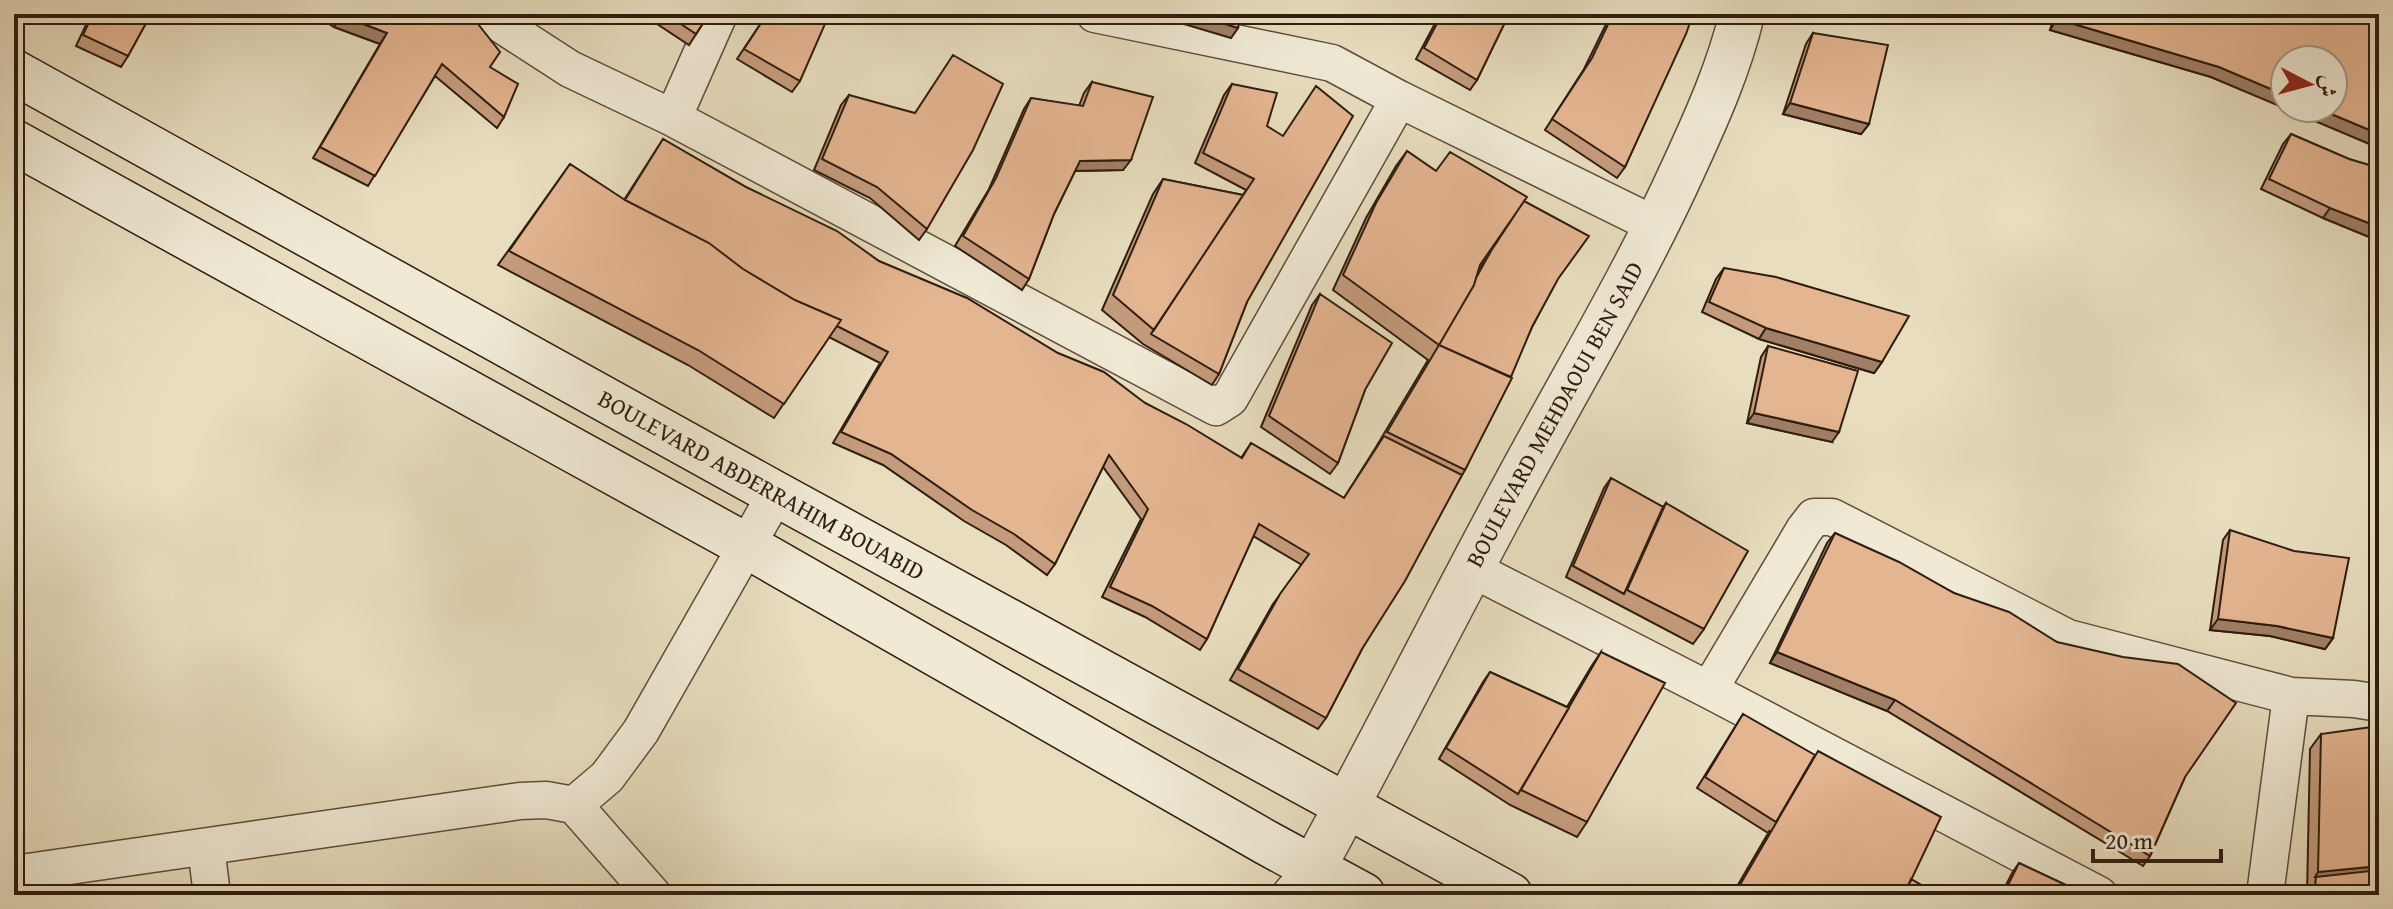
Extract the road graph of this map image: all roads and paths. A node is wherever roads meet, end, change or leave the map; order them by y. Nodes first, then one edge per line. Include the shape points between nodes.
1 (485, 14) edge
2 (719, 14) edge
3 (1095, 14) edge
4 (1742, 14) edge
5 (14, 72) edge
6 (1399, 99) junction
7 (673, 118) junction
8 (14, 142) edge
9 (1657, 226) junction
10 (776, 494) junction
11 (747, 546) junction
12 (1470, 568) junction
13 (1709, 690) junction
14 (2291, 696) junction
15 (2379, 703) edge
16 (574, 805) junction
17 (1347, 806) junction
18 (206, 847) junction
19 (14, 874) edge
20 (1302, 881) edge
21 (212, 895) edge
22 (653, 895) edge
23 (1363, 895) edge
24 (1510, 895) edge
25 (2099, 895) edge
26 (2265, 895) edge

1 - 7 street via 570,69
2 - 7 street
3 - 6 street via 1332,63
4 - 9 main road, BOULEVARD MEHDAOUI BEN SAID via 1713,104
5 - 10 main road, BOULEVARD ABDERRAHIM BOUABID
6 - 7 street via 1230,398 1216,407
6 - 9 street
8 - 11 main road
9 - 12 main road, BOULEVARD MEHDAOUI BEN SAID
10 - 11 street
10 - 17 main road, BOULEVARD ABDERRAHIM BOUABID
11 - 16 street via 641,731 607,777
11 - 20 main road
12 - 13 street
12 - 17 main road, BOULEVARD MEHDAOUI BEN SAID
13 - 14 street via 1804,530 1814,517 1832,517 2068,638
13 - 25 street
14 - 15 street
14 - 26 street
16 - 18 street via 520,801
16 - 22 street
17 - 20 main road, BOULEVARD MEHDAOUI BEN SAID
17 - 24 main road, BOULEVARD ABDERRAHIM BOUABID
18 - 19 street
18 - 21 street
20 - 23 main road

